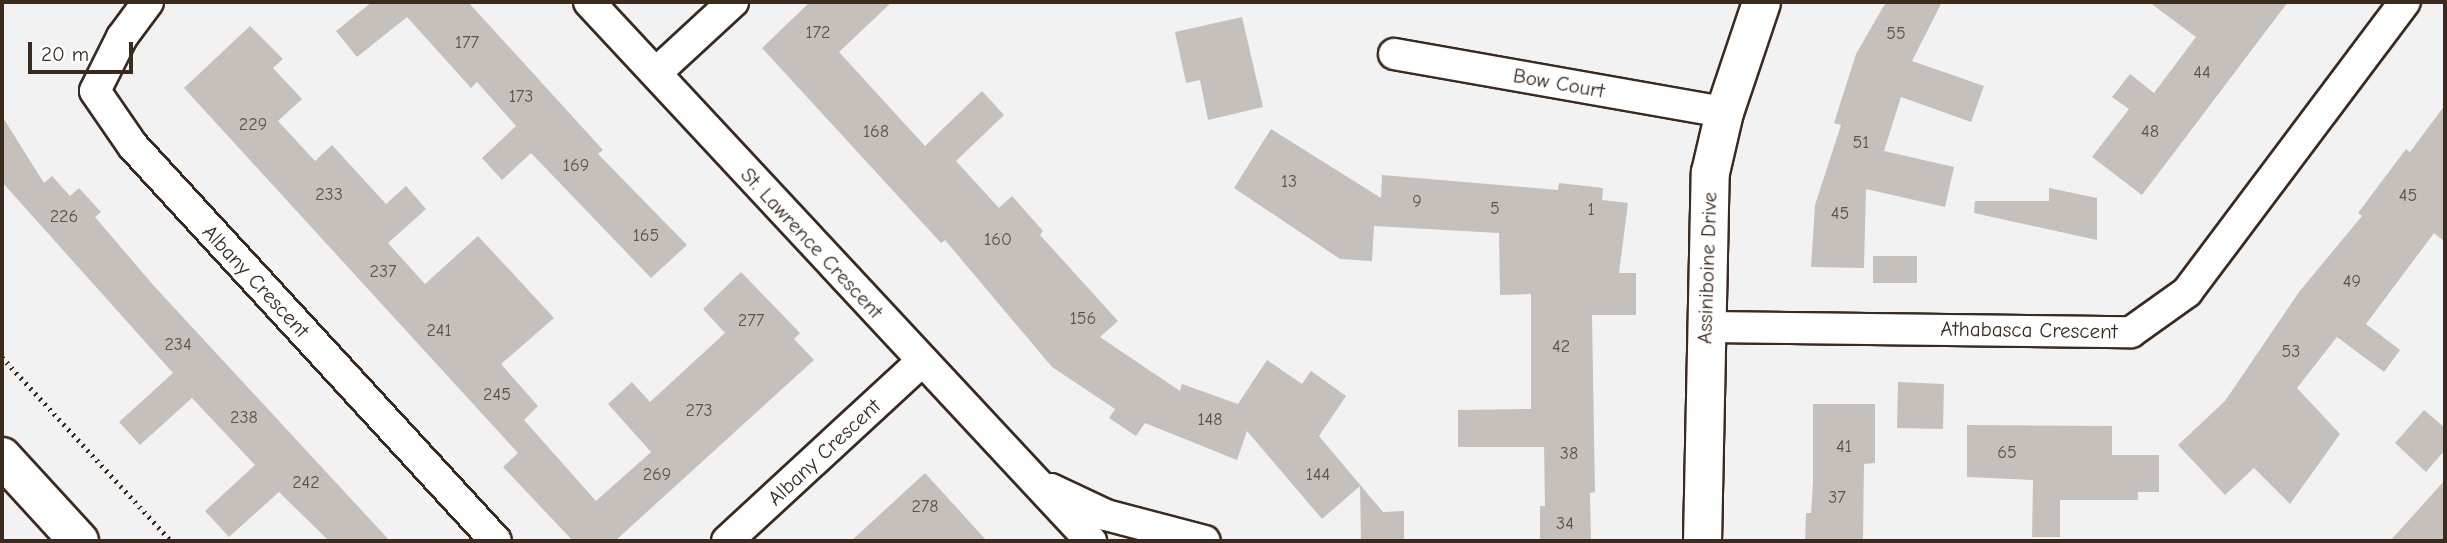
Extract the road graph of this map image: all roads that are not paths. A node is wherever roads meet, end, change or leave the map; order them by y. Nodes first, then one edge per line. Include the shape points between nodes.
1 (148, 2) edge
2 (589, 2) edge
3 (733, 2) edge
4 (1761, 2) edge
5 (2405, 2) edge
6 (1394, 54) dead end
7 (656, 73) junction
8 (1724, 112) junction
9 (1705, 327) junction
10 (921, 362) junction
11 (2, 457) edge
12 (1037, 483) junction
13 (79, 541) edge
14 (496, 541) edge
15 (727, 541) edge
16 (1091, 541) edge
17 (1205, 541) edge
18 (1702, 541) edge

1 - 14 street, Albany Crescent via 122,37 95,91 133,146
2 - 7 street, St. Lawrence Crescent
3 - 7 street
4 - 8 street, Assiniboine Drive
5 - 9 street, Athabasca Crescent via 2187,292 2131,332
6 - 8 street, Bow Court
7 - 10 street, St. Lawrence Crescent
8 - 9 street, Assiniboine Drive via 1710,172
9 - 18 street, Assiniboine Drive
10 - 12 street, St. Lawrence Crescent
10 - 15 street, Albany Crescent
11 - 13 main road
12 - 16 street, St. Lawrence Crescent
12 - 17 street, St. Lawrence Crescent via 1106,515

